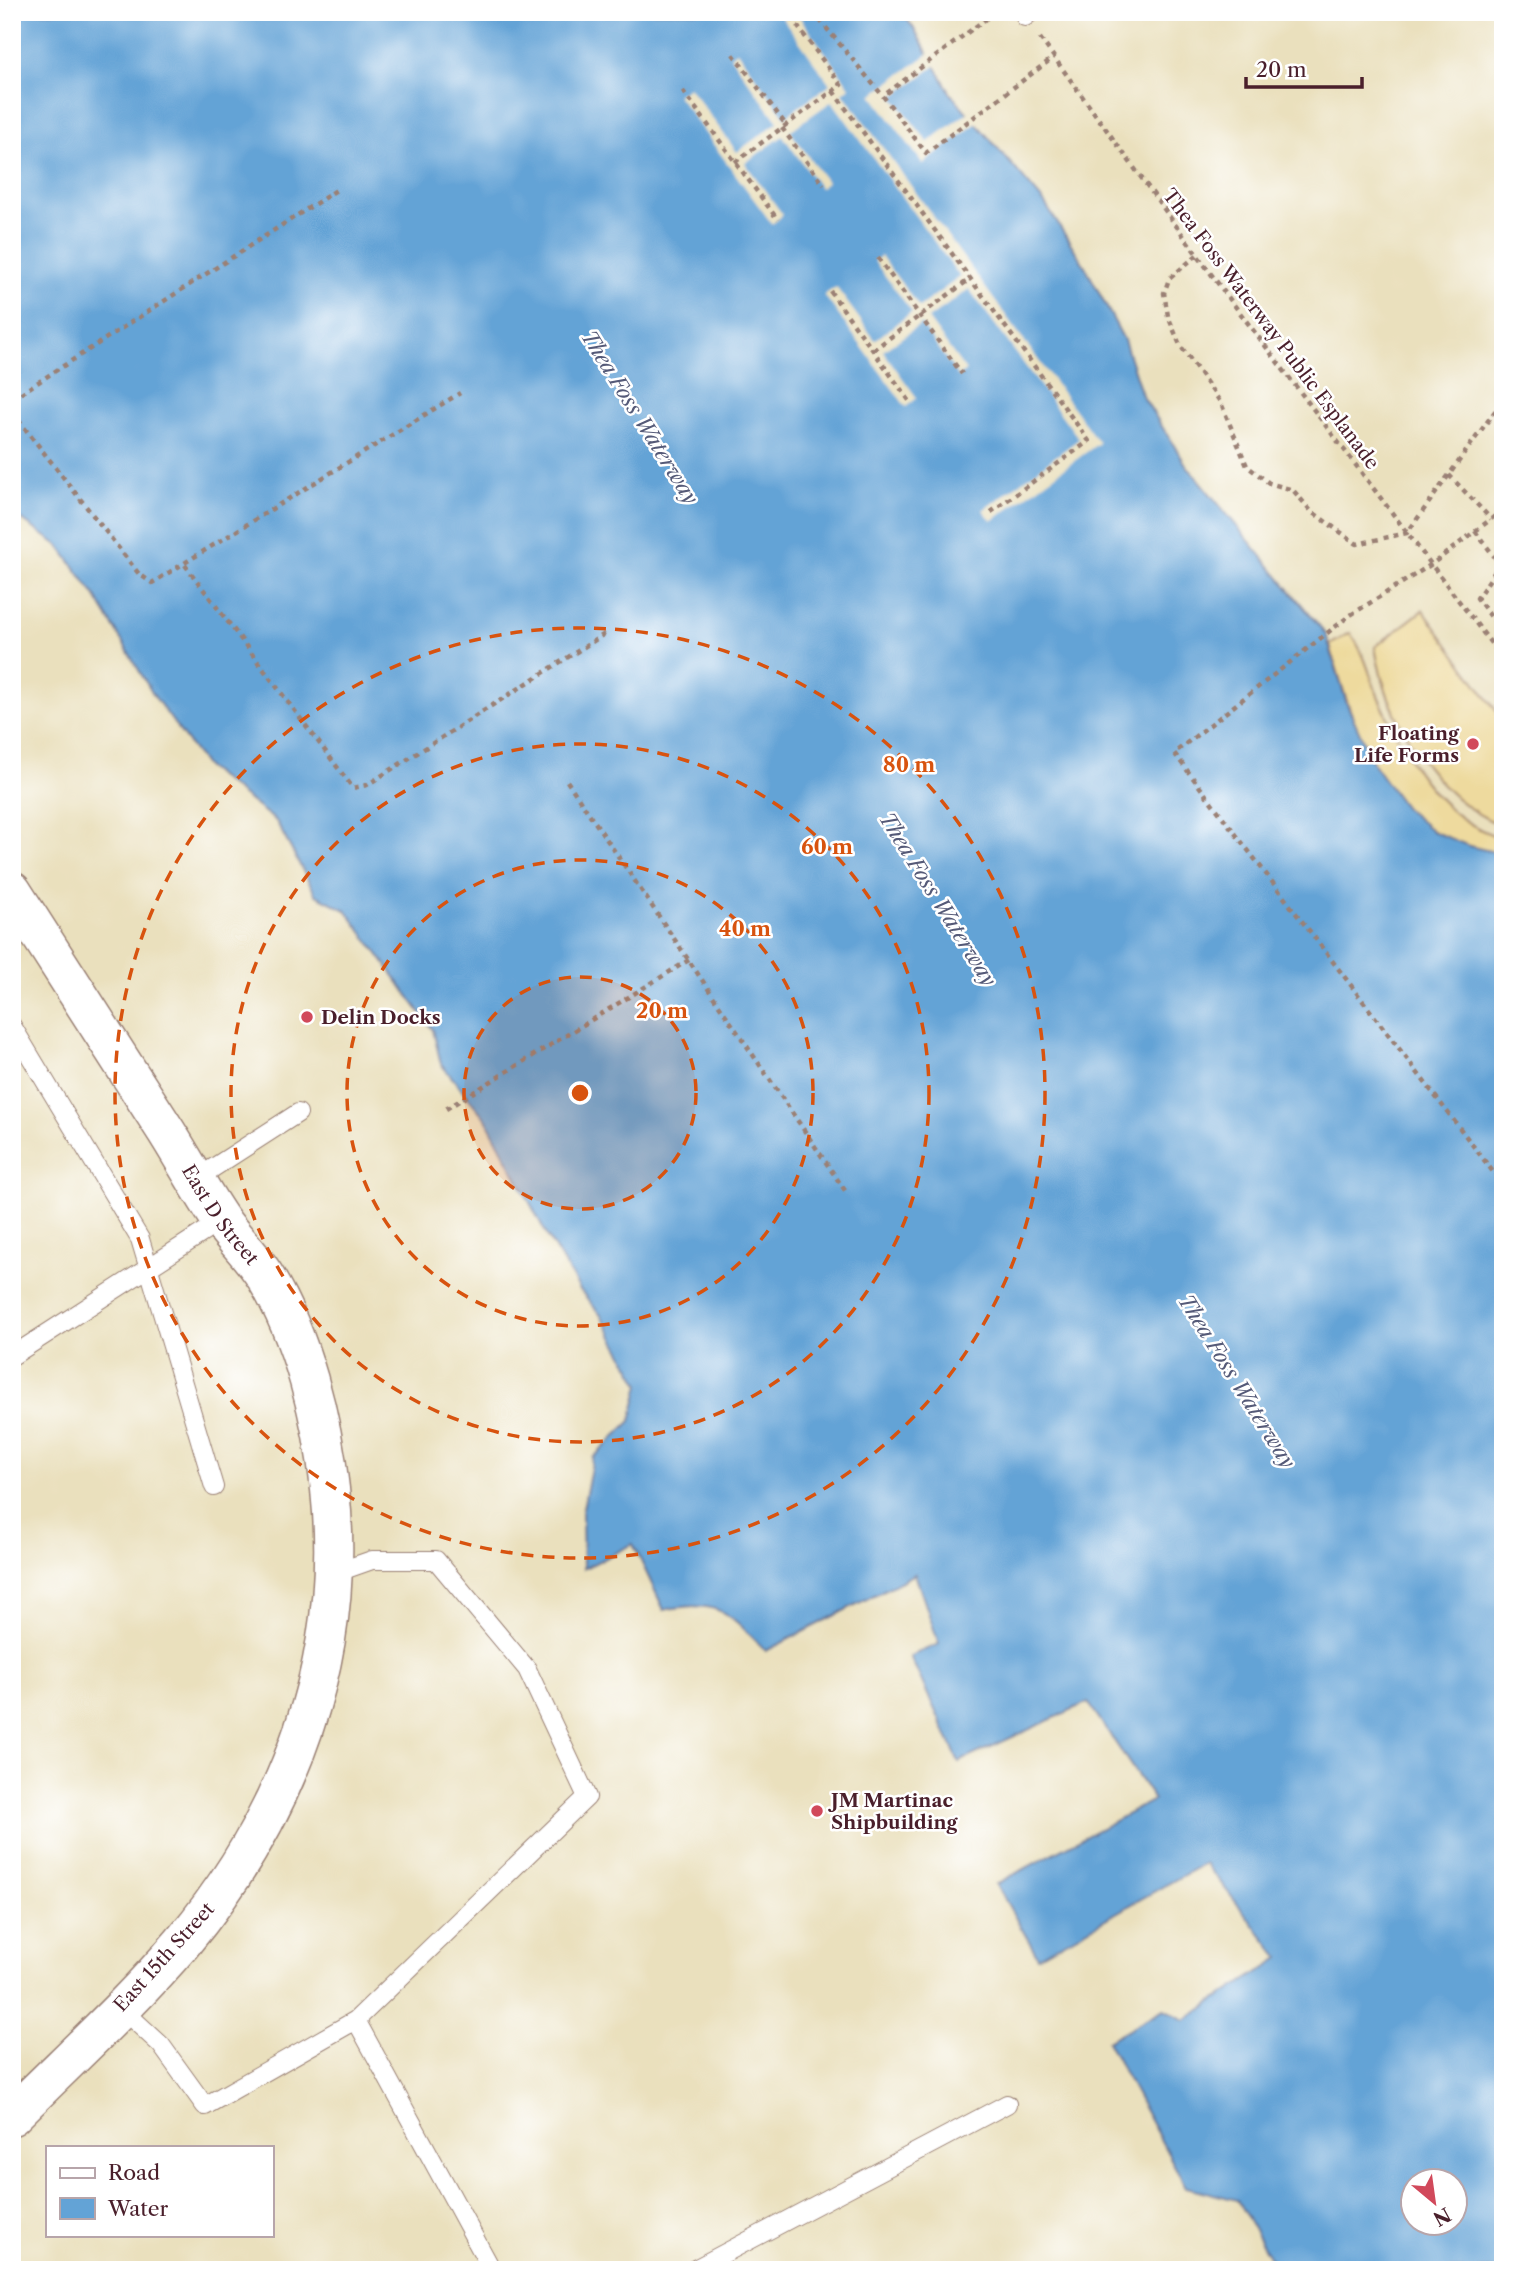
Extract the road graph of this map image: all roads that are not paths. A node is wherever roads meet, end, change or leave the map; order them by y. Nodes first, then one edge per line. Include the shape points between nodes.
1 (12, 891) edge
2 (12, 1026) edge
3 (298, 1113) dead end
4 (196, 1179) junction
5 (221, 1221) junction
6 (149, 1267) junction
7 (12, 1356) edge
8 (214, 1487) dead end
9 (335, 1573) junction
10 (120, 2007) junction
11 (356, 2020) junction
12 (1007, 2104) dead end
13 (12, 2116) edge
14 (492, 2270) edge
15 (693, 2270) edge

1 - 4 street, East D Street
2 - 6 lane via 140,1239
3 - 4 lane
4 - 5 street, East D Street
5 - 6 lane
5 - 9 street, East D Street via 266,1279 312,1393 327,1456
6 - 7 lane
6 - 8 lane
9 - 10 street, East 15th Street via 318,1689 284,1783 218,1896 181,1944
9 - 11 lane via 372,1560 436,1560 527,1669 587,1797
10 - 11 lane via 161,2045 205,2106
10 - 13 street, East 15th Street
11 - 14 lane
12 - 15 lane

